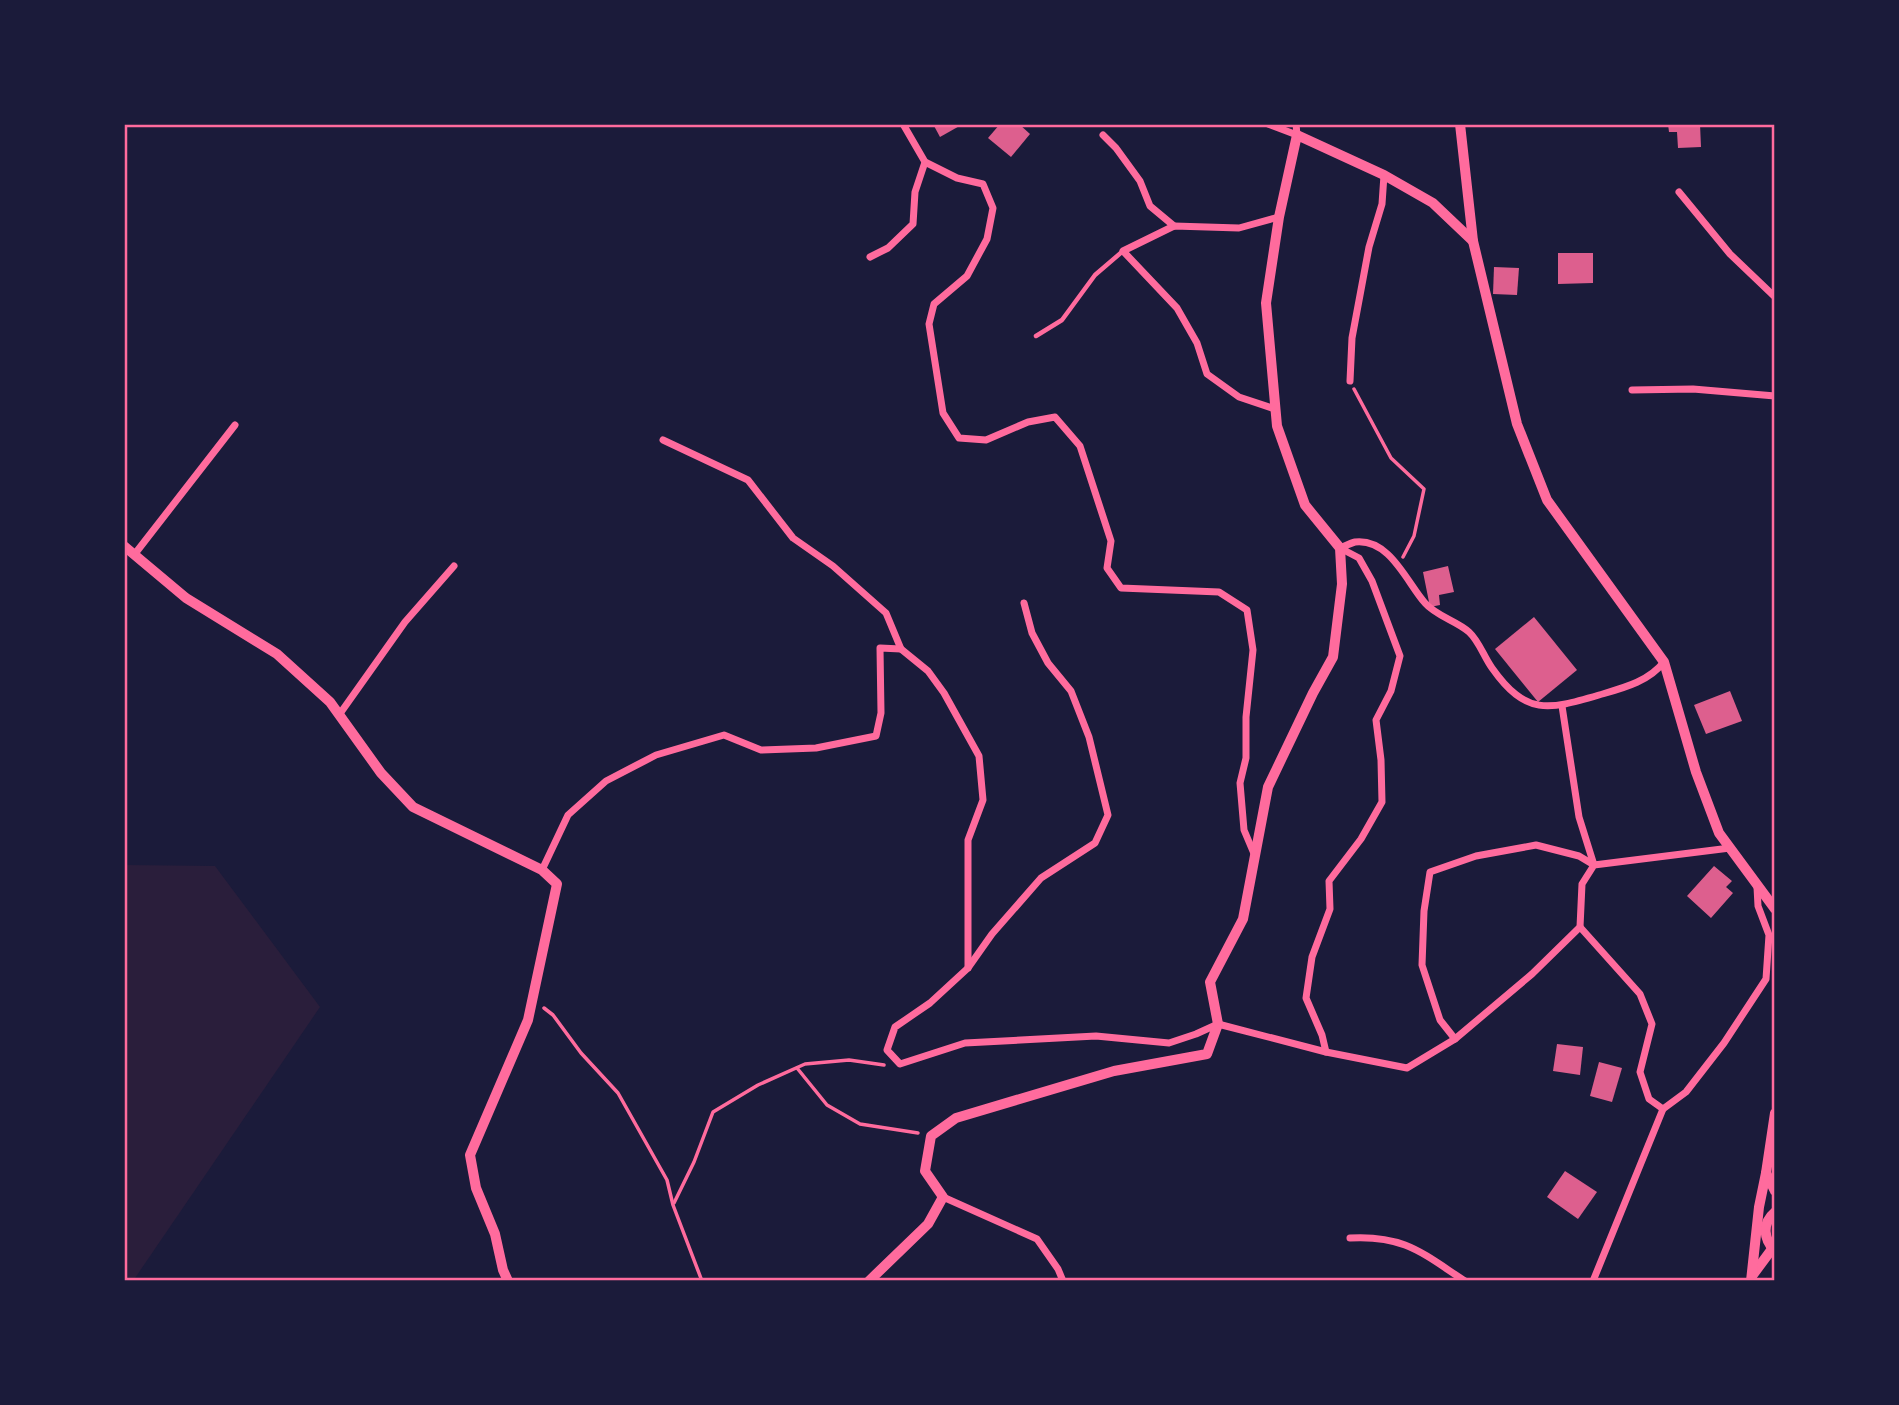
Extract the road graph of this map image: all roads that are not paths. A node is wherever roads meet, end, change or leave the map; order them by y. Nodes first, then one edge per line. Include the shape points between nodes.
1 (904, 124) edge
2 (1268, 124) edge
3 (1460, 124) edge
4 (1297, 130) edge
5 (1103, 135) dead end
6 (925, 162) junction
7 (1384, 175) junction
8 (1679, 192) dead end
9 (1279, 217) junction
10 (1174, 226) junction
11 (1473, 241) junction
12 (1123, 251) junction
13 (870, 257) dead end
14 (1775, 297) edge
15 (1036, 336) dead end
16 (1350, 381) road end
17 (1632, 390) dead end
18 (1775, 396) edge
19 (1275, 409) junction
20 (235, 425) dead end
21 (663, 440) dead end
22 (124, 547) edge
23 (1340, 548) junction
24 (134, 555) junction
25 (454, 566) dead end
26 (1024, 603) dead end
27 (901, 649) junction
28 (1664, 662) junction
29 (1562, 706) junction
30 (339, 715) junction
31 (1730, 848) junction
32 (1256, 856) junction
33 (1594, 864) junction
34 (542, 870) junction
35 (1756, 883) junction
36 (1775, 909) edge
37 (1580, 927) junction
38 (968, 968) junction
39 (1217, 1024) junction
40 (1455, 1039) junction
41 (1326, 1052) junction
42 (1663, 1109) junction
43 (1775, 1113) edge
44 (1766, 1173) junction
45 (1775, 1191) edge
46 (943, 1197) junction
47 (1775, 1212) edge
48 (1350, 1238) dead end
49 (1773, 1250) edge
50 (1752, 1278) edge
51 (508, 1281) edge
52 (869, 1281) edge
53 (1063, 1281) edge
54 (1465, 1281) edge
55 (1593, 1281) edge

1 - 6 street
2 - 4 street
3 - 11 main road
4 - 7 street
4 - 9 street
5 - 10 street via 1140,181 1150,206
6 - 13 street via 915,192 913,224 888,248
6 - 32 street via 957,178 983,184 993,208 986,239 967,276 934,304 929,324 943,413 959,438 986,440 1028,422 1055,417 1080,446 1111,541 1107,568 1121,588 1219,592 1247,610 1253,650 1246,758 1240,783 1244,830
7 - 11 street via 1433,202
7 - 16 street via 1382,204 1352,338
8 - 14 street via 1730,254
9 - 10 street via 1239,228
9 - 19 street via 1266,303
10 - 12 street
11 - 28 main road via 1517,424 1547,500
12 - 15 lane via 1096,275 1062,320
12 - 19 street via 1177,309 1197,343 1207,374 1239,397
17 - 18 street via 1693,388
19 - 23 street via 1305,505
20 - 24 street
21 - 27 street via 748,480 793,538 886,613
22 - 24 street
23 - 29 street via 1356,542 1376,547 1399,565 1426,605 1470,633 1518,698 1537,706
23 - 32 street via 1342,584 1333,657 1268,787
23 - 41 street via 1360,558 1400,656 1391,691 1376,720 1382,802 1329,881 1330,909 1312,957 1306,998
24 - 30 street via 186,598 276,654
25 - 30 street via 405,622
26 - 38 street via 1032,633 1048,663 1071,691 1089,737 1108,815 1095,843 1041,878
27 - 34 street via 880,648 881,713 876,736 816,748 761,750 724,735 656,755 606,780 568,815
27 - 38 street via 936,682 978,756 983,800 968,840
28 - 29 street via 1631,686
28 - 31 main road via 1696,772 1718,833
29 - 33 street via 1579,817
30 - 34 street via 413,807
31 - 33 street
31 - 35 main road
32 - 39 street via 1242,919 1210,982
33 - 37 street via 1582,884
33 - 40 street via 1536,845 1476,856 1430,872 1422,965 1440,1020
34 - 51 street via 557,884 528,1020 470,1155 476,1188
35 - 36 main road
35 - 42 street via 1758,906 1769,935 1766,979 1686,1092
37 - 40 street
37 - 42 street via 1640,994 1652,1024 1640,1072 1649,1099
38 - 39 street via 895,1027 887,1050 900,1064 965,1043 1096,1036 1169,1042
39 - 41 street
39 - 46 street via 1207,1054 1114,1071 956,1118 931,1136 925,1171
40 - 41 street via 1407,1068
42 - 55 street
43 - 44 main road
44 - 45 main road
44 - 50 main road
46 - 52 street via 928,1224
46 - 53 street via 1037,1239
47 - 49 main road via 1765,1226 1765,1238
48 - 54 street via 1374,1237 1411,1245
49 - 50 main road

